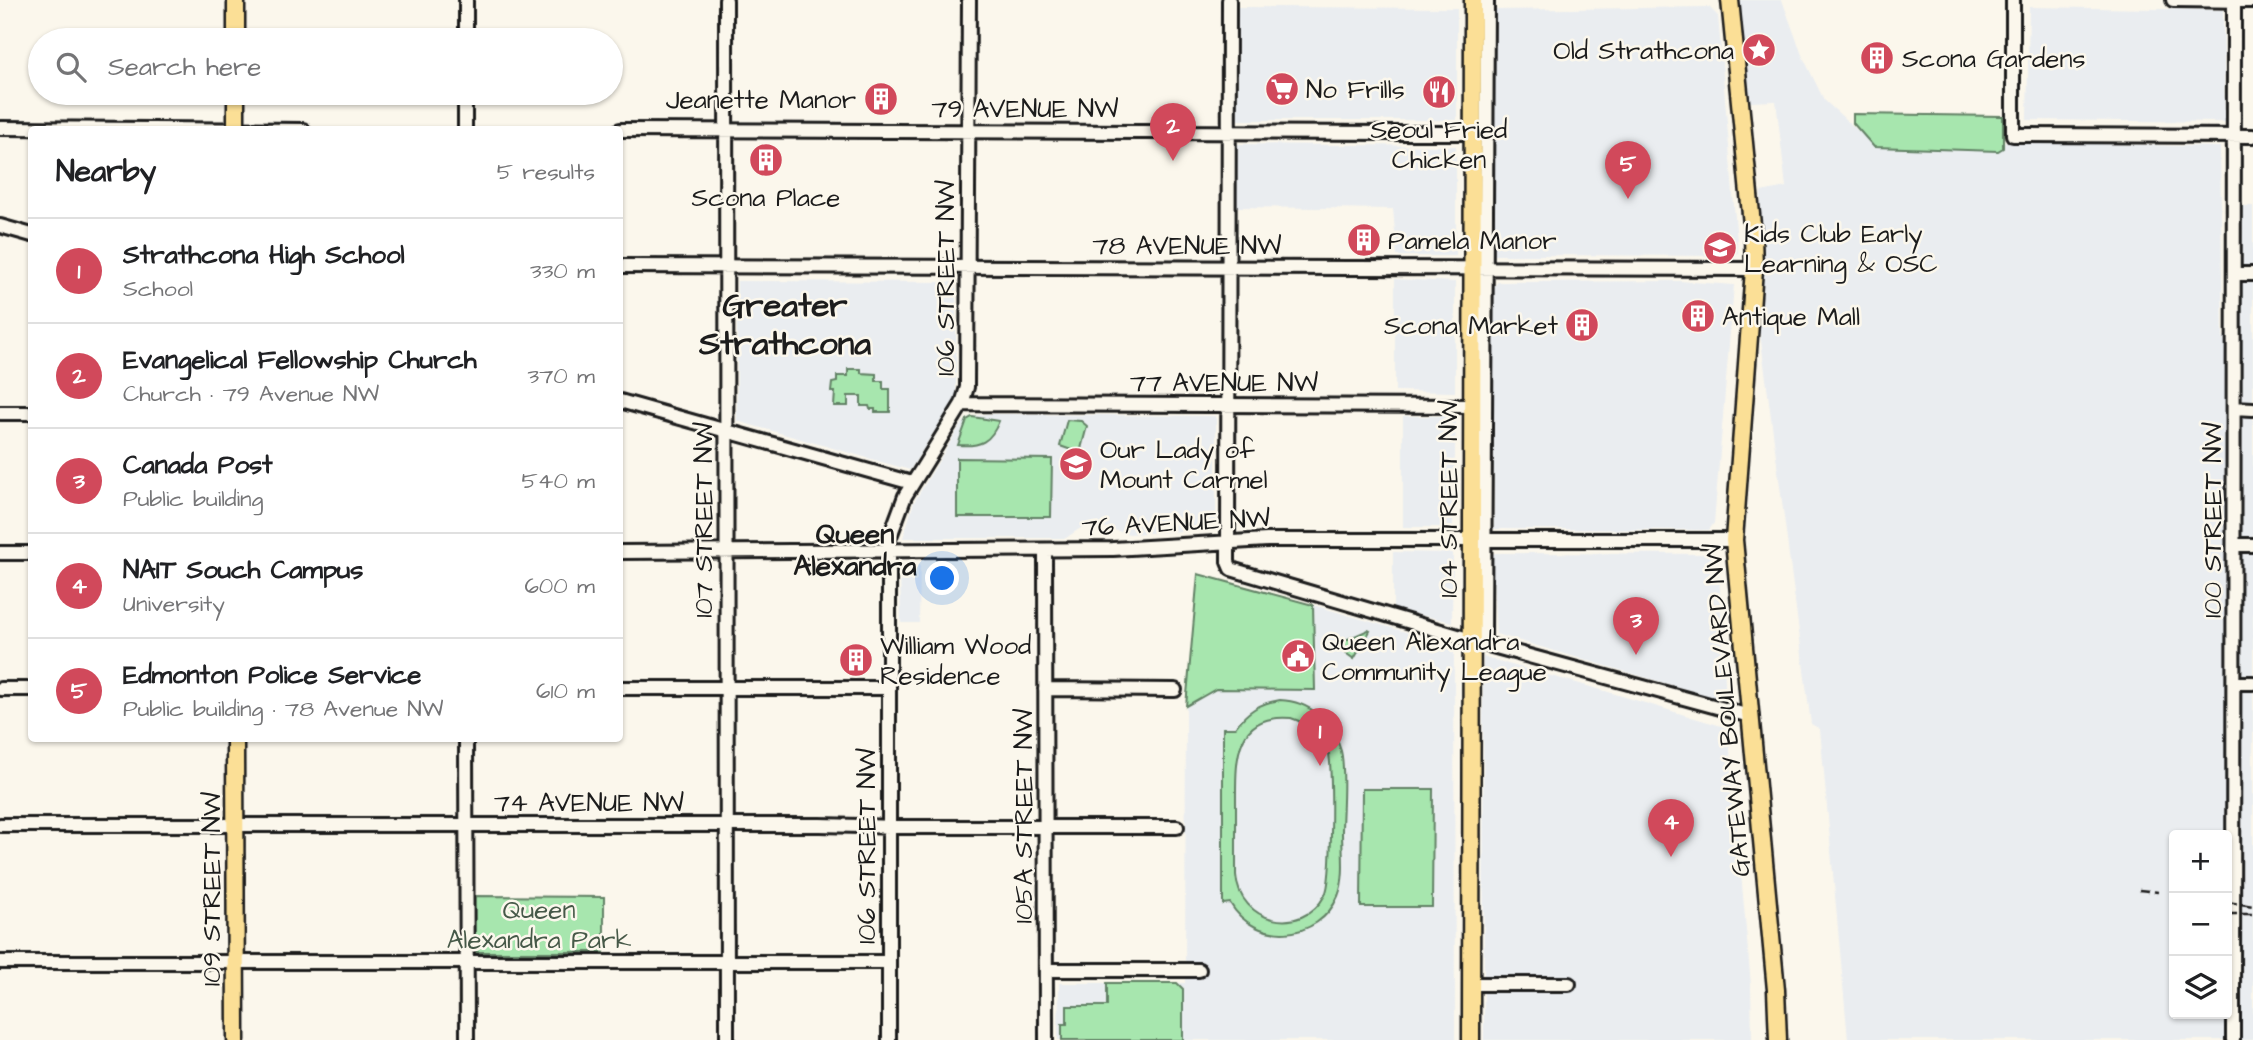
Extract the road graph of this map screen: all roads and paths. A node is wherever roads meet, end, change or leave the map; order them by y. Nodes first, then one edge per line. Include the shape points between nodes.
1 (236, 0) edge
2 (466, 0) edge
3 (726, 0) edge
4 (969, 0) edge
5 (1230, 0) edge
6 (1473, 0) edge
7 (1487, 0) edge
8 (1730, 0) edge
9 (2013, 0) edge
10 (2173, 0) edge
11 (2234, 0) edge
12 (2253, 1) edge
13 (236, 28) edge
14 (466, 28) edge
15 (236, 105) edge
16 (466, 105) edge
17 (236, 126) edge
18 (466, 126) edge
19 (0, 128) edge
20 (28, 128) edge
21 (623, 130) edge
22 (726, 131) junction
23 (968, 131) junction
24 (1479, 131) junction
25 (1229, 132) junction
26 (2234, 136) junction
27 (2253, 136) edge
28 (0, 226) edge
29 (28, 234) edge
30 (623, 266) edge
31 (726, 266) junction
32 (968, 267) junction
33 (1228, 268) junction
34 (1480, 268) junction
35 (1754, 269) junction
36 (2234, 274) junction
37 (2253, 274) edge
38 (623, 402) edge
39 (962, 404) junction
40 (1228, 405) junction
41 (1480, 406) junction
42 (2234, 408) junction
43 (2253, 409) edge
44 (0, 413) edge
45 (28, 413) edge
46 (725, 430) junction
47 (912, 483) junction
48 (1479, 539) junction
49 (1734, 540) junction
50 (1228, 541) junction
51 (2234, 545) junction
52 (2253, 545) edge
53 (888, 550) junction
54 (1045, 550) junction
55 (623, 552) edge
56 (725, 552) junction
57 (0, 553) edge
58 (28, 553) edge
59 (1478, 641) junction
60 (2234, 683) junction
61 (2253, 683) edge
62 (623, 688) edge
63 (726, 688) junction
64 (888, 688) junction
65 (0, 689) edge
66 (28, 689) edge
67 (1045, 689) junction
68 (1175, 690) dead end
69 (1750, 716) junction
70 (235, 742) edge
71 (466, 742) edge
72 (0, 825) edge
73 (234, 825) junction
74 (466, 825) junction
75 (726, 825) junction
76 (888, 825) junction
77 (1046, 827) junction
78 (1177, 827) dead end
79 (235, 961) junction
80 (0, 962) edge
81 (467, 962) junction
82 (727, 962) junction
83 (889, 962) junction
84 (1046, 970) junction
85 (1199, 970) dead end
86 (1471, 984) junction
87 (1569, 984) dead end
88 (236, 1040) edge
89 (467, 1040) edge
90 (727, 1040) edge
91 (889, 1040) edge
92 (1046, 1040) edge
93 (1471, 1040) edge
94 (1778, 1040) edge
95 (2233, 1040) edge

1 - 13 main road
2 - 14 street
3 - 22 street, 107 STREET NW
4 - 23 street, 106 STREET NW
5 - 25 street
6 - 24 main road, 104 STREET NW
7 - 24 street, 104 STREET NW
8 - 35 main road, GATEWAY BOULEVARD NW
9 - 26 street via 2012,135
10 - 11 street
11 - 12 street
11 - 26 street, 100 STREET NW
15 - 17 main road
16 - 18 street
19 - 20 street
21 - 22 street, 79 AVENUE NW
22 - 23 street, 79 AVENUE NW
22 - 31 street, 107 STREET NW
23 - 25 street, 79 AVENUE NW
23 - 32 street, 106 STREET NW
24 - 25 street, 79 AVENUE NW
24 - 34 main road, 104 STREET NW
25 - 33 street
26 - 27 street
26 - 36 street, 100 STREET NW
28 - 29 street
30 - 31 street, 78 AVENUE NW
31 - 32 street, 78 AVENUE NW
31 - 46 street, 107 STREET NW
32 - 33 street, 78 AVENUE NW
32 - 39 street, 106 STREET NW via 968,380
33 - 34 street, 78 AVENUE NW
33 - 40 street
34 - 35 street, 78 AVENUE NW
34 - 41 main road, 104 STREET NW
35 - 49 main road, GATEWAY BOULEVARD NW
36 - 37 street
36 - 42 street, 100 STREET NW
38 - 46 street
39 - 40 street, 77 AVENUE NW
39 - 47 street, 106 STREET NW
40 - 41 street, 77 AVENUE NW
40 - 50 street
41 - 48 main road, 104 STREET NW
42 - 43 street
42 - 51 street, 100 STREET NW
44 - 45 street
46 - 47 street
46 - 56 street, 107 STREET NW
47 - 53 street, 106 STREET NW
48 - 49 street, 76 AVENUE NW
48 - 50 street, 76 AVENUE NW
48 - 59 main road, 104 STREET NW
49 - 69 main road, GATEWAY BOULEVARD NW
50 - 54 street, 76 AVENUE NW
50 - 59 street via 1228,562 1235,572
51 - 52 street
51 - 60 street, 100 STREET NW
53 - 54 street, 76 AVENUE NW
53 - 56 street, 76 AVENUE NW
53 - 64 street, 106 STREET NW
54 - 67 street, 105A STREET NW
55 - 56 street, 76 AVENUE NW
56 - 63 street, 107 STREET NW
57 - 58 street
59 - 69 street
59 - 86 main road, 104 STREET NW
60 - 61 street
60 - 95 street, 100 STREET NW
62 - 63 street
63 - 64 street
63 - 75 street, 107 STREET NW
64 - 76 street, 106 STREET NW
65 - 66 street
67 - 68 street
67 - 77 street, 105A STREET NW
69 - 94 main road, GATEWAY BOULEVARD NW
70 - 73 main road, 109 STREET NW
71 - 74 street
72 - 73 street, 74 AVENUE NW
73 - 74 street, 74 AVENUE NW
73 - 79 main road, 109 STREET NW
74 - 75 street, 74 AVENUE NW
74 - 81 street
75 - 76 street, 74 AVENUE NW
75 - 82 street, 107 STREET NW
76 - 77 street, 74 AVENUE NW
76 - 83 street, 106 STREET NW
77 - 78 street, 74 AVENUE NW
77 - 84 street, 105A STREET NW
79 - 80 street
79 - 81 street
79 - 88 main road, 109 STREET NW
81 - 82 street
81 - 89 street
82 - 83 street
82 - 90 street, 107 STREET NW
83 - 91 street, 106 STREET NW
84 - 85 street
84 - 92 street, 105A STREET NW
86 - 87 street
86 - 93 main road, 104 STREET NW

